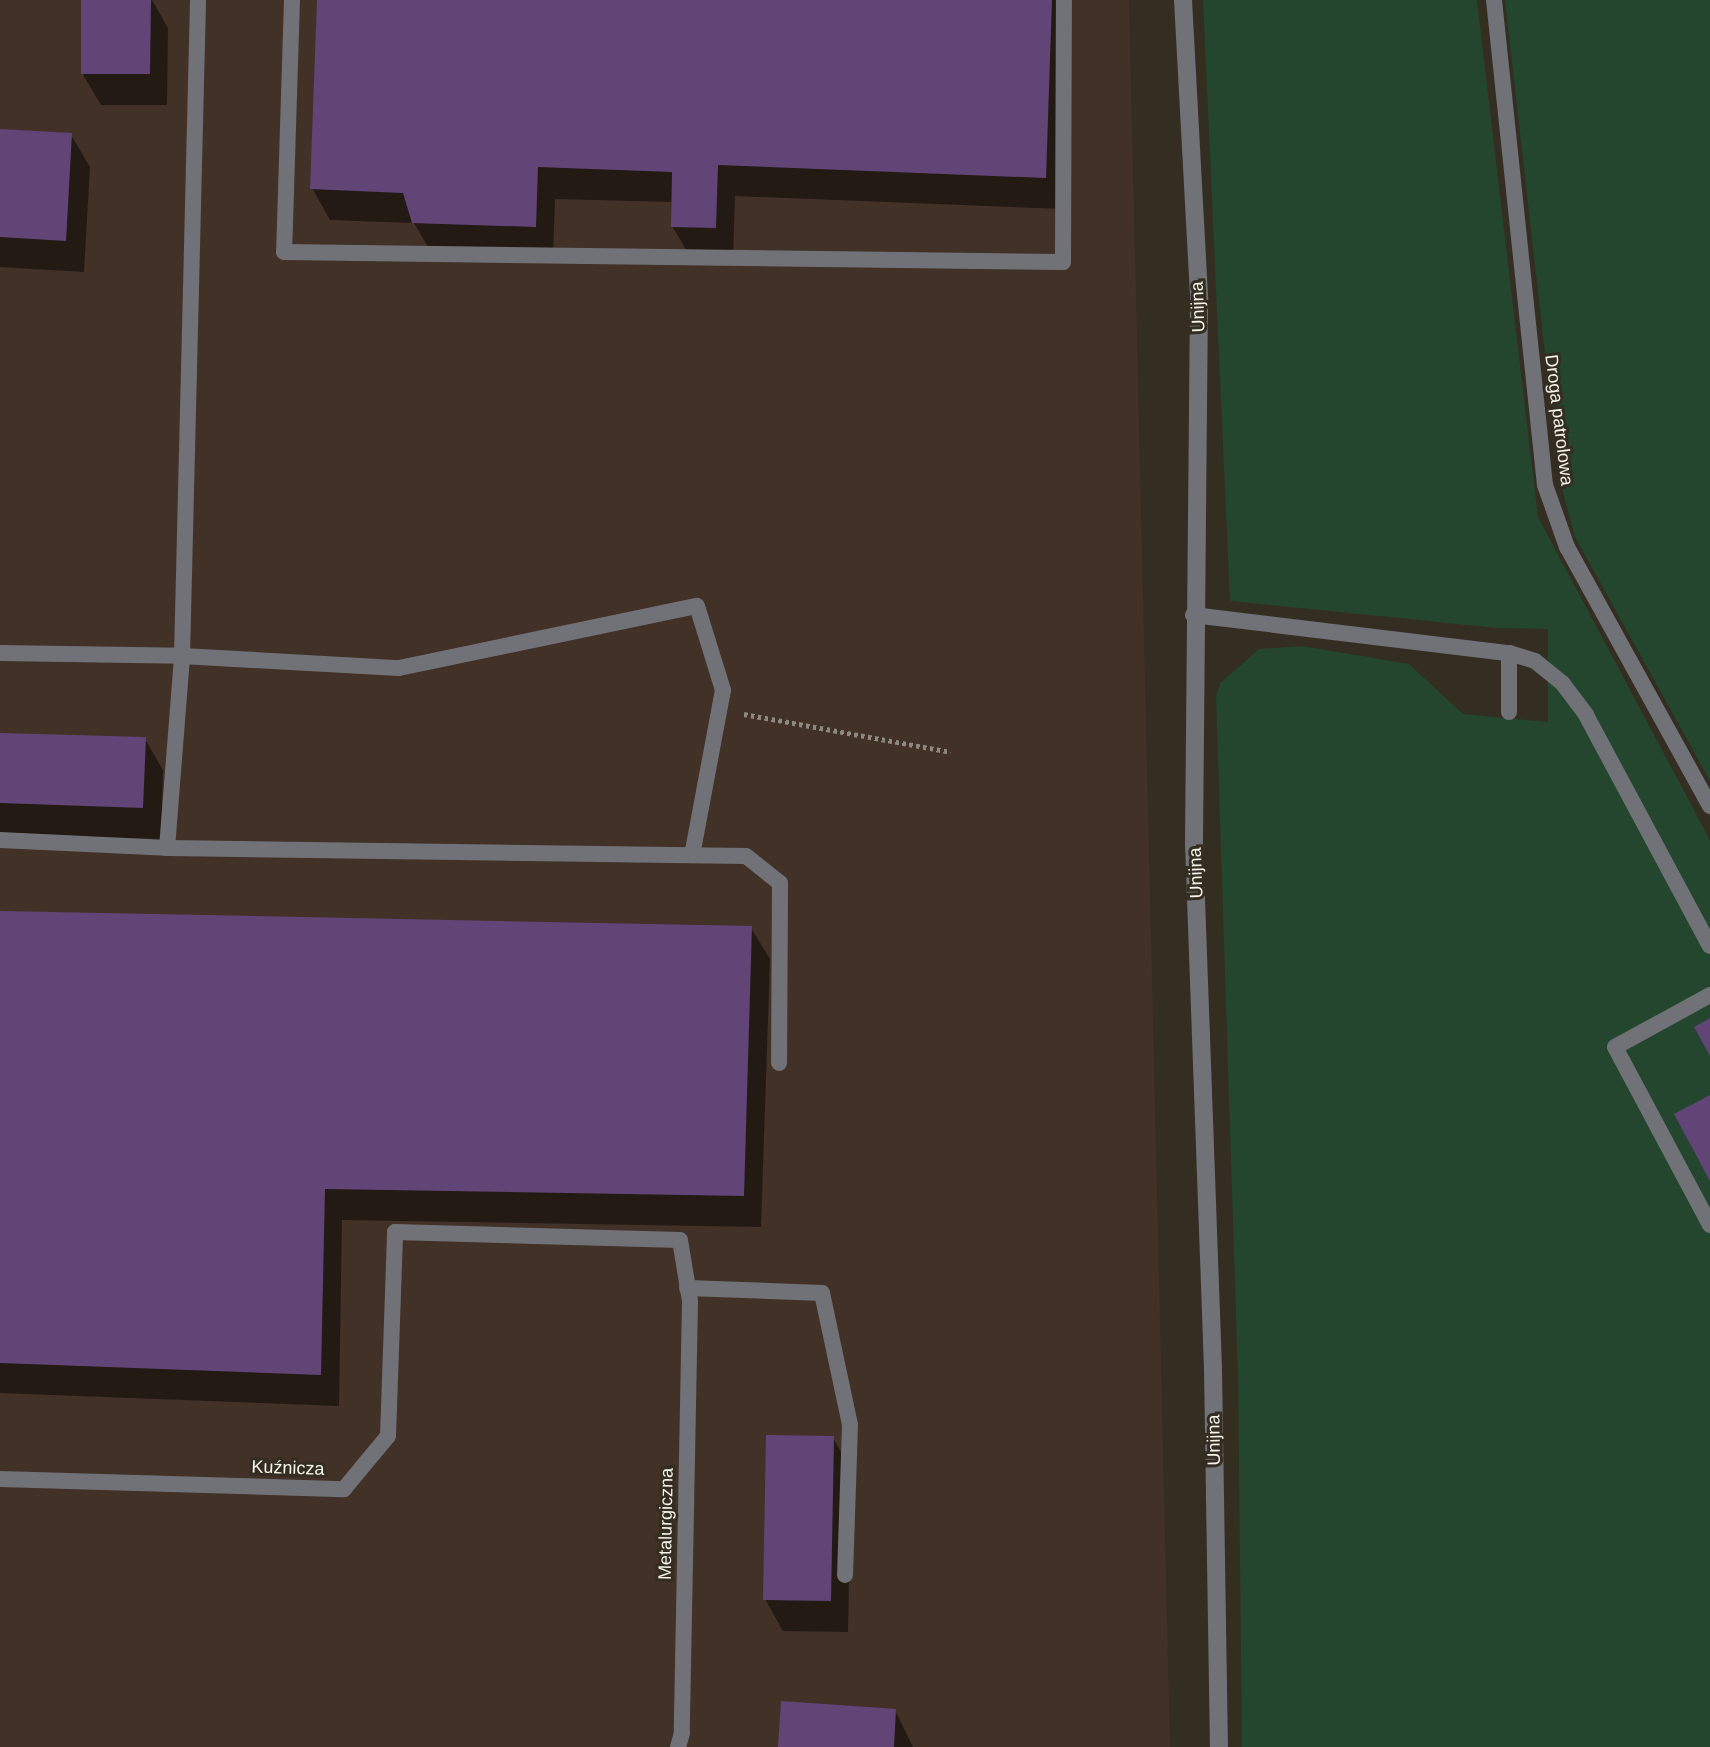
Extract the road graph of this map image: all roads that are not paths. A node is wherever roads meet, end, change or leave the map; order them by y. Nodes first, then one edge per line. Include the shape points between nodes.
1 (198, 0) edge
2 (292, 0) edge
3 (1064, 0) edge
4 (1183, 0) edge
5 (1494, 0) edge
6 (1193, 615) junction
7 (0, 653) edge
8 (1509, 653) junction
9 (182, 656) junction
10 (1509, 712) dead end
11 (1710, 806) edge
12 (0, 840) edge
13 (167, 848) junction
14 (692, 855) junction
15 (1710, 946) edge
16 (1710, 995) edge
17 (779, 1063) dead end
18 (1710, 1225) edge
19 (395, 1232) joint
20 (688, 1295) junction
21 (0, 1479) edge
22 (845, 1575) dead end
23 (678, 1747) edge
24 (1219, 1747) edge

1 - 9 lane
2 - 3 lane via 284,252 1063,262
4 - 6 street, Unijna via 1199,300 1200,444
5 - 11 lane, Droga patrolowa via 1545,485 1567,547
6 - 8 lane
6 - 24 street, Unijna via 1194,844 1213,1369
7 - 9 lane
8 - 10 lane
8 - 15 lane via 1535,661 1563,684 1586,715
9 - 13 lane
9 - 14 lane via 399,668 697,606 723,690
12 - 13 lane
13 - 14 lane
14 - 17 lane via 746,856 780,883
16 - 18 lane via 1615,1047
19 - 20 lane, Metalurgiczna via 680,1240
19 - 21 lane, Kuźnicza via 388,1436 344,1489
20 - 22 lane via 822,1293 850,1425
20 - 23 lane, Metalurgiczna via 682,1733

